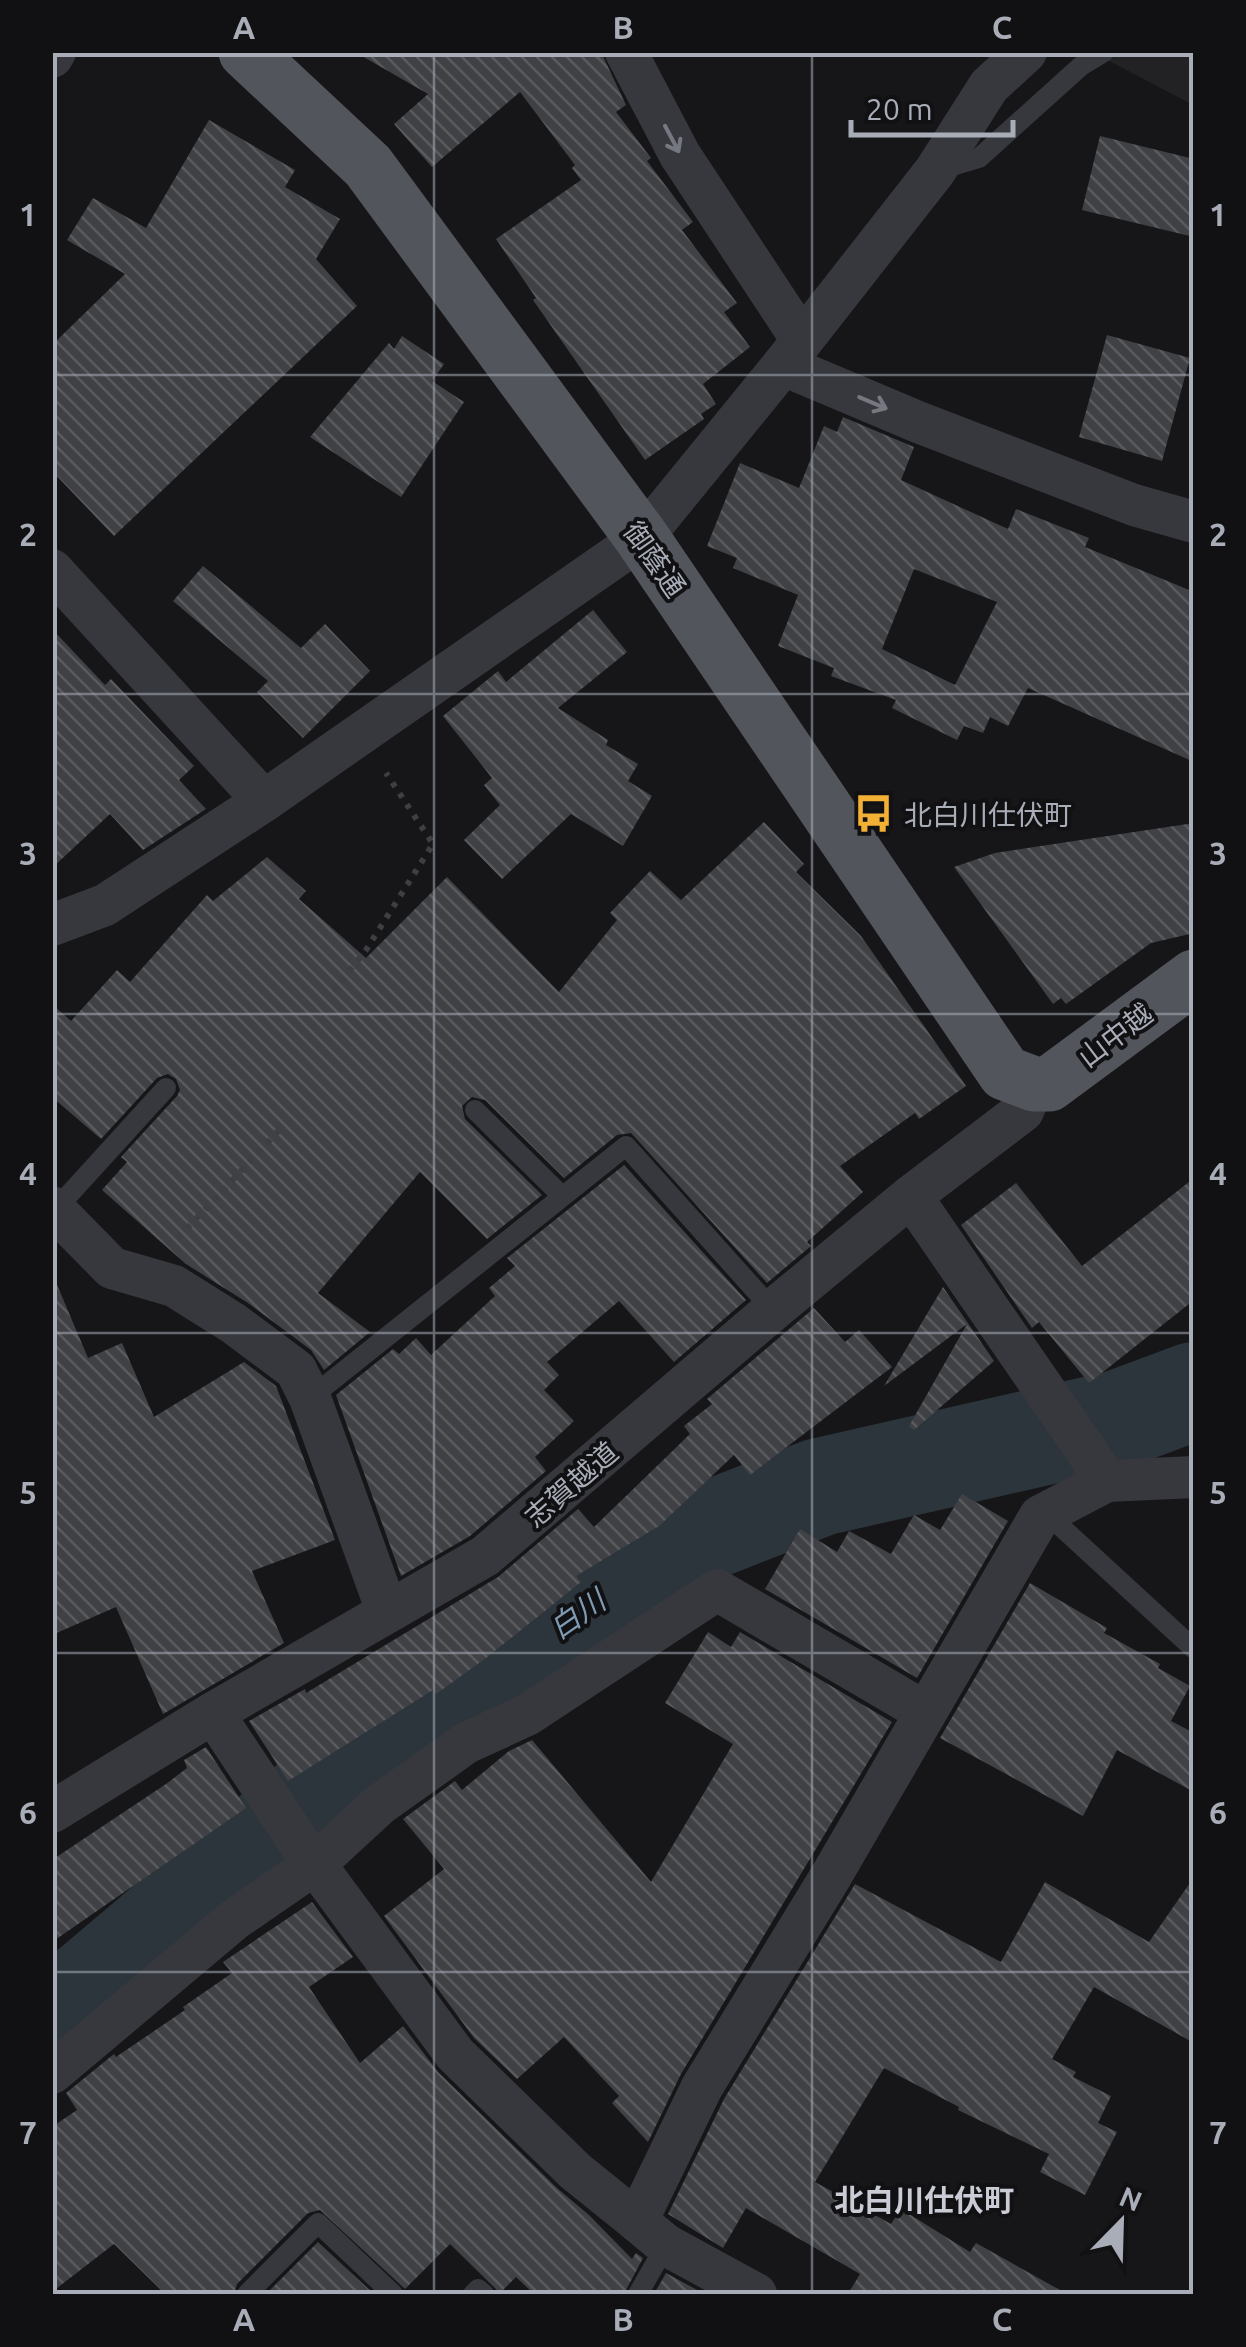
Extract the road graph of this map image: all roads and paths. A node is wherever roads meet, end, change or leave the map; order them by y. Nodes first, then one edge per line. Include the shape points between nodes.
1 (246, 52) edge
2 (626, 52) edge
3 (1026, 52) edge
4 (1104, 52) edge
5 (935, 171) junction
6 (792, 353) junction
7 (1194, 522) edge
8 (642, 538) junction
9 (52, 570) edge
10 (360, 735) junction
11 (264, 801) junction
12 (52, 925) edge
13 (1194, 976) edge
14 (336, 986) dead end
15 (1034, 1084) junction
16 (166, 1088) dead end
17 (475, 1110) dead end
18 (283, 1126) dead end
19 (562, 1196) junction
20 (911, 1196) junction
21 (54, 1208) edge
22 (142, 1276) junction
23 (773, 1310) junction
24 (310, 1398) junction
25 (1100, 1469) junction
26 (1194, 1477) edge
27 (1050, 1510) junction
28 (386, 1611) junction
29 (1194, 1649) edge
30 (925, 1712) junction
31 (213, 1713) junction
32 (52, 1812) edge
33 (307, 1853) junction
34 (52, 2072) edge
35 (652, 2233) junction
36 (247, 2294) edge
37 (392, 2294) edge
38 (473, 2294) edge
39 (484, 2294) edge
40 (638, 2294) edge
41 (756, 2294) edge

1 - 8 main road, 御蔭通 via 368,166
2 -> 6 street
3 - 5 street via 989,86
4 - 5 lane via 979,158
5 - 6 street
6 -> 7 street via 1134,505
6 - 8 street
8 - 10 street
8 - 15 main road, 御蔭通 via 1005,1073
9 - 11 street
10 - 11 street
10 - 14 path via 433,844
11 - 12 street via 106,905
13 - 15 main road, 山中越 via 1049,1084
15 - 20 street, 志賀越道 via 1023,1111
16 - 21 lane
17 - 19 lane
18 - 22 path
19 - 23 lane via 626,1146
19 - 24 lane
20 - 23 street, 志賀越道
20 - 25 street
21 - 22 street via 112,1268
22 - 24 street via 174,1286 234,1323 296,1370
23 - 28 street, 志賀越道 via 486,1556
24 - 28 street
25 - 26 street
25 - 27 street
27 - 29 lane
27 - 30 street via 1040,1516
28 - 31 street, 志賀越道
30 - 33 street via 717,1590 527,1716 466,1744
30 - 35 street via 702,2087
31 - 32 street, 志賀越道
31 - 33 street
33 - 34 street
33 - 35 street via 455,2054 575,2171
35 - 40 lane
35 - 41 street
36 - 37 lane via 318,2224
38 - 39 lane

